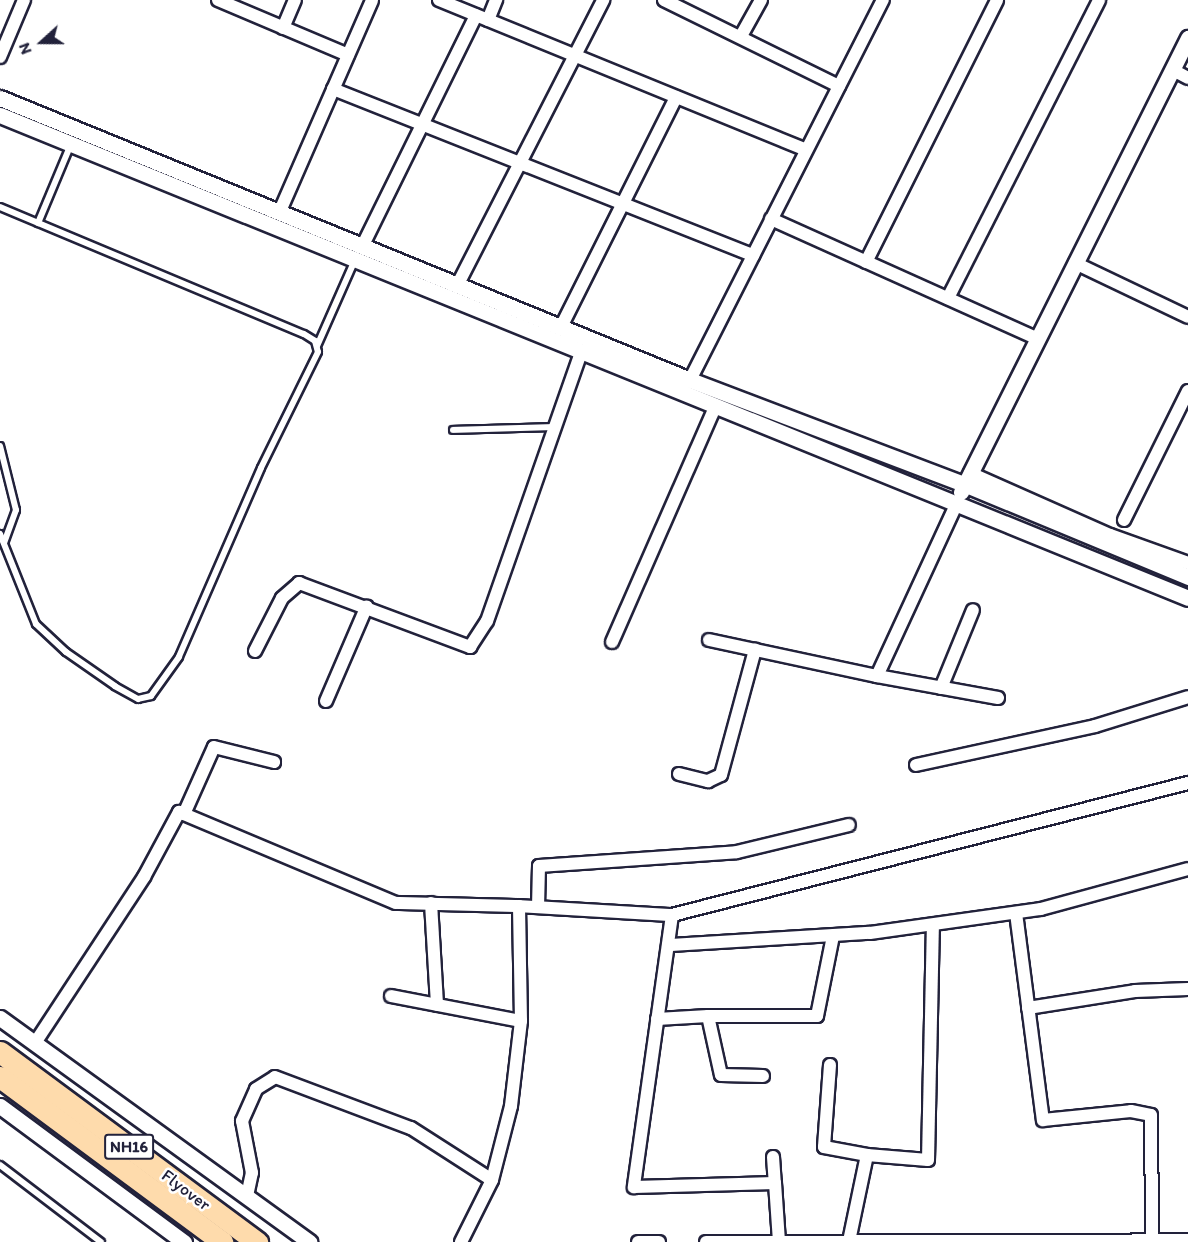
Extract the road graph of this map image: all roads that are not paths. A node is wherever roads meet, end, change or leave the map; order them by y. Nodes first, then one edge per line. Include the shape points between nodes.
1 (24, 0) edge
2 (218, 0) edge
3 (295, 0) edge
4 (372, 0) edge
5 (439, 0) edge
6 (496, 0) edge
7 (603, 0) edge
8 (664, 0) edge
9 (761, 0) edge
10 (883, 0) edge
11 (997, 0) edge
12 (1099, 0) edge
13 (476, 15) junction
14 (488, 20) junction
15 (283, 27) junction
16 (741, 36) junction
17 (1188, 38) edge
18 (348, 55) junction
19 (574, 55) junction
20 (0, 57) edge
21 (1173, 70) junction
22 (1188, 78) edge
23 (839, 86) junction
24 (333, 89) junction
25 (676, 97) junction
26 (0, 98) edge
27 (0, 115) edge
28 (422, 124) junction
29 (71, 144) junction
30 (806, 150) junction
31 (519, 163) junction
32 (624, 204) junction
33 (0, 207) edge
34 (280, 211) junction
35 (771, 219) junction
36 (38, 223) junction
37 (363, 245) junction
38 (753, 255) junction
39 (355, 260) junction
40 (866, 262) junction
41 (1075, 263) junction
42 (459, 282) junction
43 (948, 298) junction
44 (1188, 317) edge
45 (561, 327) junction
46 (1036, 338) junction
47 (317, 346) junction
48 (581, 353) junction
49 (690, 380) junction
50 (1188, 391) edge
51 (716, 406) junction
52 (552, 427) junction
53 (453, 430) dead end
54 (0, 446) edge
55 (967, 479) junction
56 (957, 503) junction
57 (1124, 520) dead end
58 (0, 534) edge
59 (3, 543) junction
60 (1188, 563) edge
61 (1188, 577) edge
62 (1188, 598) edge
63 (367, 606) junction
64 (973, 609) dead end
65 (709, 639) dead end
66 (612, 642) dead end
67 (755, 650) junction
68 (255, 651) dead end
69 (877, 676) junction
70 (941, 688) junction
71 (1188, 697) edge
72 (999, 698) dead end
73 (326, 701) dead end
74 (274, 762) dead end
75 (916, 765) dead end
76 (679, 774) dead end
77 (1188, 783) edge
78 (184, 814) junction
79 (849, 825) dead end
80 (1188, 869) edge
81 (431, 903) junction
82 (519, 906) junction
83 (538, 907) junction
84 (1016, 913) junction
85 (672, 915) junction
86 (933, 925) junction
87 (833, 936) junction
88 (671, 945) junction
89 (1188, 989) edge
90 (391, 996) dead end
91 (437, 1005) junction
92 (1028, 1008) junction
93 (708, 1016) junction
94 (0, 1018) edge
95 (657, 1019) junction
96 (521, 1021) junction
97 (35, 1043) junction
98 (0, 1052) edge
99 (830, 1065) dead end
100 (763, 1076) dead end
101 (0, 1077) edge
102 (0, 1106) edge
103 (867, 1155) junction
104 (773, 1156) dead end
105 (0, 1165) edge
106 (492, 1180) junction
107 (775, 1183) junction
108 (247, 1196) junction
109 (1152, 1240) junction
110 (1188, 1240) edge
111 (779, 1241) edge
112 (849, 1241) edge
113 (101, 1242) edge
114 (184, 1242) edge
115 (222, 1242) edge
116 (257, 1242) edge
117 (310, 1242) edge
118 (461, 1242) edge
119 (638, 1242) edge
120 (659, 1242) edge
121 (706, 1242) edge

1 - 20 street
2 - 15 street
3 - 15 street
4 - 18 street
5 - 13 street
6 - 14 street
7 - 19 street
8 - 16 street
9 - 16 street
10 - 23 street
11 - 40 street
12 - 43 street
13 - 14 street
13 - 28 street
14 - 19 street
15 - 18 street
16 - 23 street
17 - 21 street
18 - 24 street
19 - 25 street
19 - 31 street
21 - 22 street
21 - 41 street
23 - 30 street
24 - 28 street
24 - 34 street
25 - 30 street
25 - 32 street
26 - 34 street
27 - 29 street
28 - 31 street
28 - 37 street
29 - 36 lane
29 - 39 street
30 - 35 street
31 - 32 street
31 - 42 street
32 - 38 street
32 - 45 street
33 - 36 lane
34 - 37 street
35 - 38 street
35 - 40 street
36 - 47 lane via 304,334
37 - 42 street
38 - 49 street
39 - 47 lane
39 - 48 street
40 - 43 street
41 - 44 street
41 - 46 street
42 - 45 street
43 - 46 street
45 - 49 street
46 - 55 street
47 - 59 lane via 312,369 261,468 184,647 151,696 138,699 116,686 66,652 36,624
48 - 51 street
48 - 52 street
49 - 55 street
50 - 57 street
51 - 56 street
51 - 66 street
52 - 53 lane
52 - 63 street via 487,621 470,647
54 - 59 lane via 16,510
55 - 56 street
55 - 60 street
55 - 61 street
56 - 62 street
56 - 69 street
58 - 59 lane
63 - 68 street via 310,585 293,585
63 - 73 street
64 - 70 street
65 - 67 street
67 - 69 street
67 - 76 street via 721,775 708,782
69 - 70 street
70 - 72 street
71 - 75 street via 1095,726
74 - 78 street via 214,747
77 - 85 street
78 - 81 street via 368,888 385,899
78 - 97 street via 173,817 144,877
79 - 83 street via 737,852 539,866
80 - 84 street via 1073,903
81 - 82 street
81 - 91 street
82 - 83 street
82 - 96 street
83 - 85 street
84 - 86 street
84 - 92 street
85 - 88 street
86 - 87 street
86 - 103 street via 928,1160
87 - 88 street
87 - 93 street via 817,1016
88 - 95 street
89 - 92 street via 1135,991
90 - 91 street
91 - 96 street
92 - 109 street via 1043,1120 1131,1111 1147,1112 1153,1119
93 - 95 street
93 - 100 street via 721,1075
94 - 97 street
95 - 107 street via 634,1187
96 - 106 street via 512,1106
97 - 108 street
98 - 116 highway, Flyover / NH16
99 - 103 street via 824,1147
101 - 115 highway, Flyover / NH16
102 - 114 street
103 - 112 street
104 - 107 street
105 - 113 lane
106 - 108 street via 404,1124 275,1077 267,1078 256,1089 242,1121 252,1173
106 - 118 street
107 - 111 street
108 - 117 street
109 - 110 street
109 - 112 street
111 - 112 street
111 - 121 street
119 - 120 street

